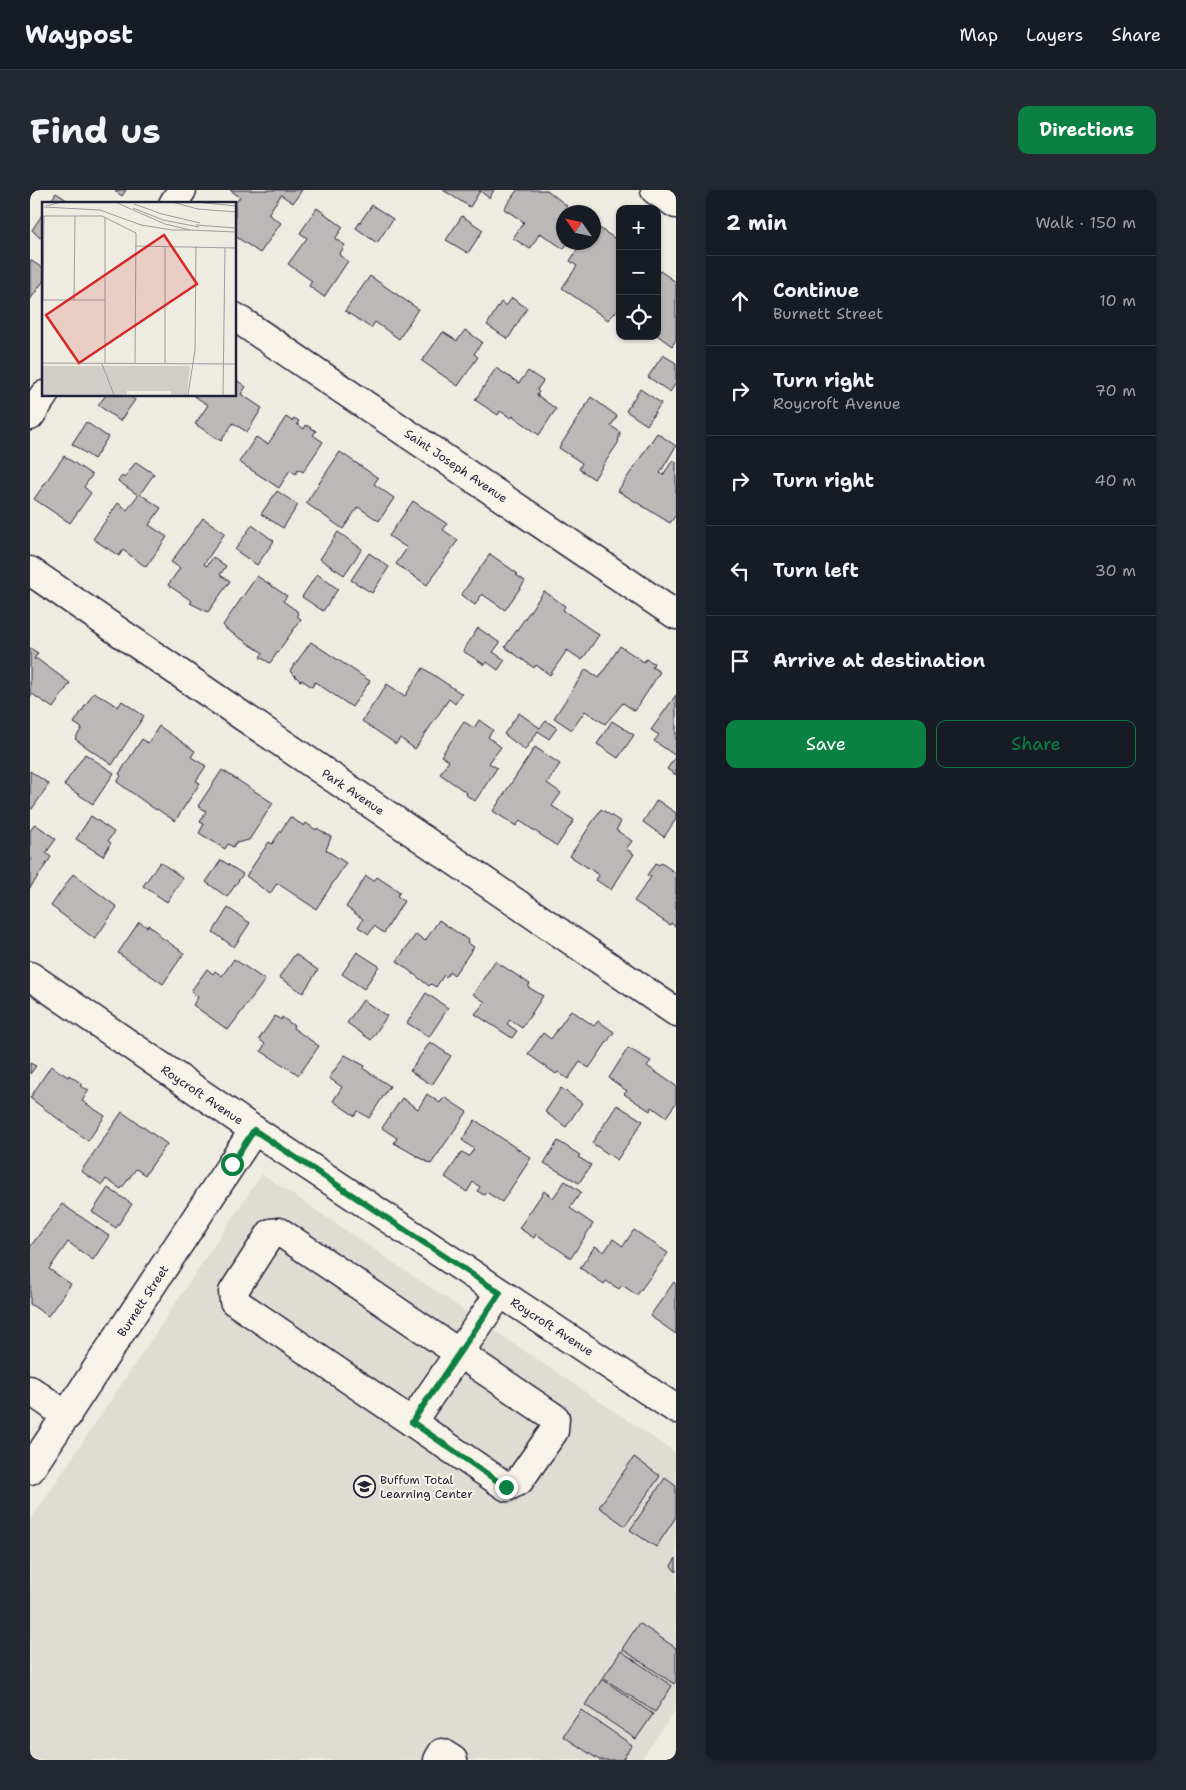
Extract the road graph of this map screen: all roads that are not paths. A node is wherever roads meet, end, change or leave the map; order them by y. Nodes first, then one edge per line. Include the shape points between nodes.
1 (182, 190) edge
2 (655, 190) edge
3 (174, 202) edge
4 (676, 204) edge
5 (236, 317) edge
6 (43, 396) edge
7 (30, 416) edge
8 (30, 571) edge
9 (676, 615) edge
10 (30, 976) edge
11 (676, 1012) edge
12 (254, 1130) junction
13 (500, 1293) junction
14 (459, 1352) junction
15 (30, 1390) edge
16 (676, 1409) edge
17 (67, 1416) junction
18 (412, 1422) junction
19 (30, 1470) edge
20 (438, 1760) edge
21 (453, 1760) edge

1 - 3 street
2 - 4 street
5 - 9 street, Saint Joseph Avenue
6 - 7 street
8 - 11 street, Park Avenue
10 - 12 street, Roycroft Avenue
12 - 13 street, Roycroft Avenue
12 - 17 street, Burnett Street
13 - 14 street
13 - 16 street, Roycroft Avenue
14 - 18 street
14 - 18 street via 555,1418 554,1431 519,1481 506,1487
14 - 18 street via 280,1232 271,1233 233,1292 234,1301
15 - 17 street
17 - 19 street, Burnett Street
20 - 21 street via 442,1754

